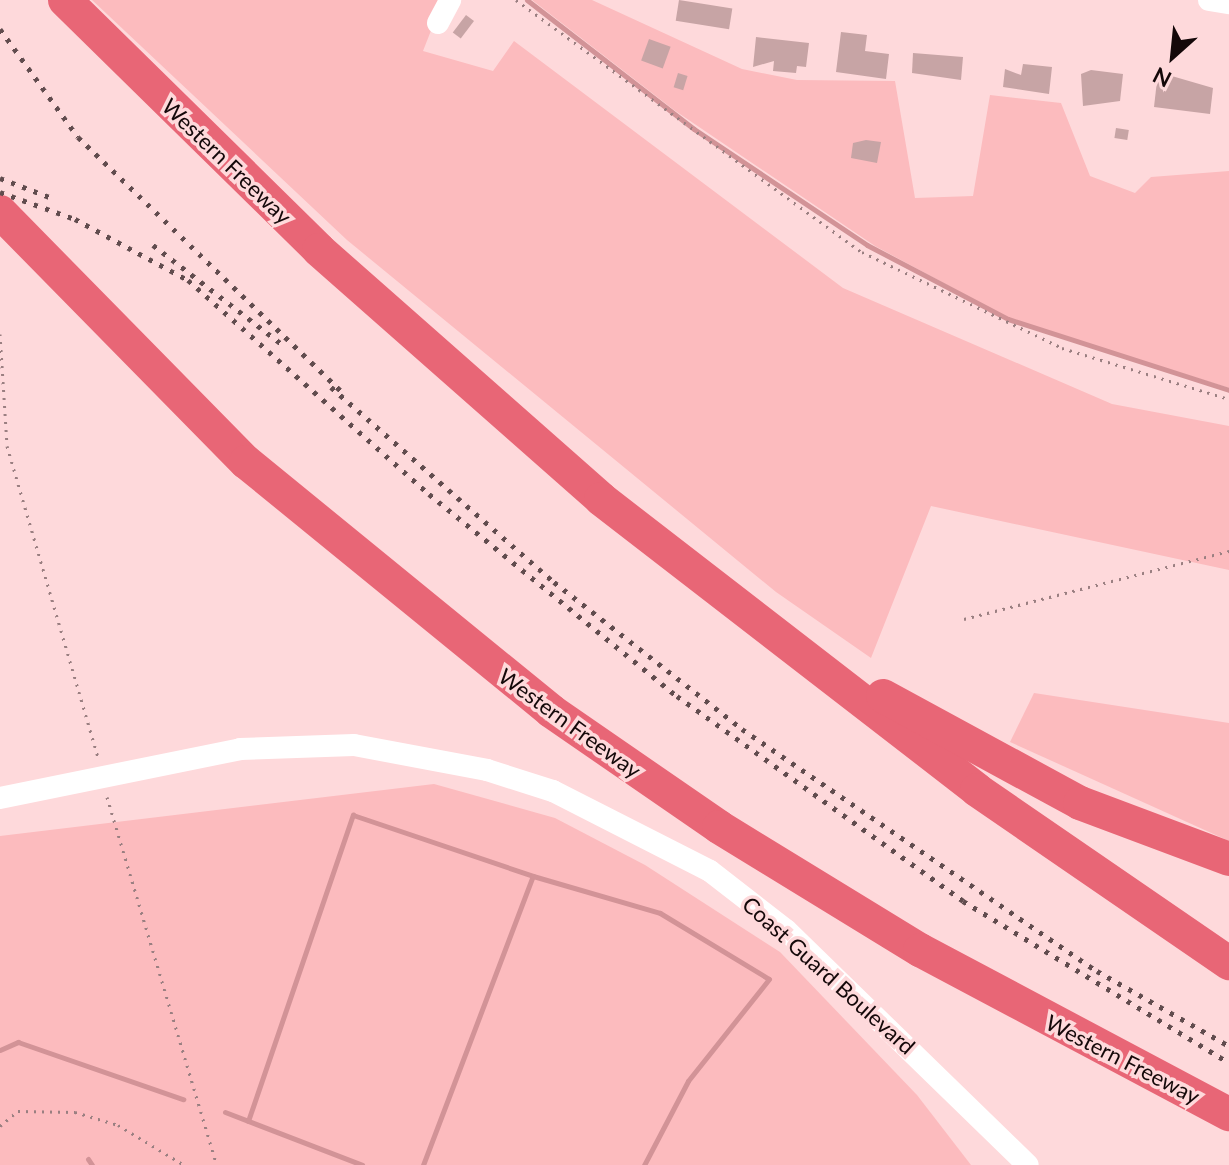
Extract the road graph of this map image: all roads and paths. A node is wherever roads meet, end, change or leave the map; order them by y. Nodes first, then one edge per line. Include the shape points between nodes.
1 (65, 0) edge
2 (450, 0) edge
3 (516, 0) edge
4 (1209, 0) edge
5 (1229, 3) edge
6 (438, 23) dead end
7 (0, 212) edge
8 (0, 334) edge
9 (1229, 399) edge
10 (601, 499) junction
11 (1229, 551) edge
12 (964, 619) dead end
13 (101, 777) junction
14 (0, 798) edge
15 (1229, 859) edge
16 (1229, 963) edge
17 (1229, 1114) edge
18 (0, 1126) edge
19 (184, 1165) edge
20 (217, 1165) edge
21 (1028, 1165) edge

1 - 10 highway, Western Freeway via 319,250
2 - 6 street
3 - 9 path via 862,252 1062,348
4 - 5 street
7 - 17 highway, Western Freeway via 246,462 398,593 561,719 920,950
8 - 13 path via 7,446
10 - 15 highway via 782,630 940,731 1080,803
10 - 16 highway, Western Freeway via 977,790
11 - 12 path
13 - 14 street, Coast Guard Boulevard
13 - 20 path
13 - 21 street, Coast Guard Boulevard via 240,749 354,745 487,770 568,798 710,871 786,930
18 - 19 path via 18,1111 75,1112 118,1125

